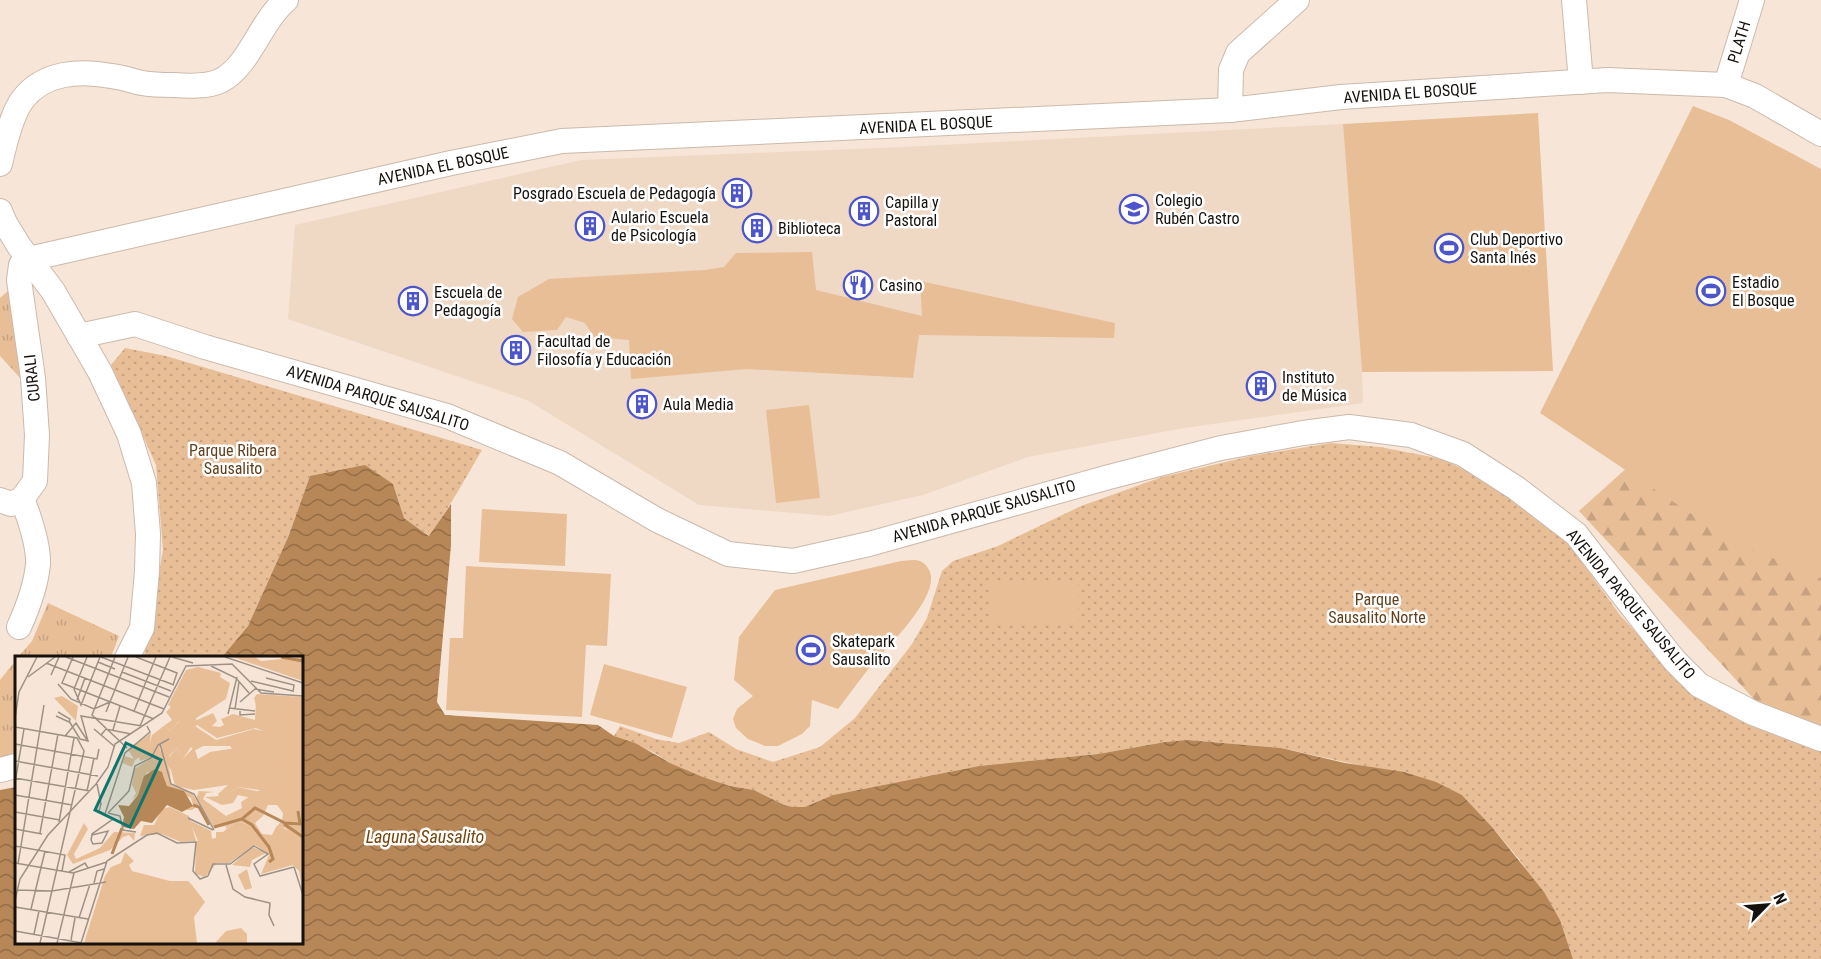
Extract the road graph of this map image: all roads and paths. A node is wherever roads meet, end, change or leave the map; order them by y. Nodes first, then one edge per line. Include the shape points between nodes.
1 (286, 0) edge
2 (1297, 0) edge
3 (1574, 0) edge
4 (1752, 0) edge
5 (1581, 82) junction
6 (1726, 85) junction
7 (1230, 110) junction
8 (1821, 134) edge
9 (0, 164) edge
10 (0, 211) edge
11 (29, 259) junction
12 (9, 279) edge
13 (79, 336) junction
14 (11, 500) edge
15 (19, 627) dead end
16 (128, 656) edge
17 (1821, 739) edge
18 (15, 766) edge
19 (0, 770) edge

1 - 9 street via 270,16 242,63 219,81 195,86 144,84 80,73 63,74 33,88 21,101
2 - 7 street via 1238,53 1231,70
3 - 5 street
4 - 6 street, PLATH
5 - 6 street, AVENIDA EL BOSQUE
5 - 7 street, AVENIDA EL BOSQUE via 1341,97
6 - 8 street, AVENIDA EL BOSQUE via 1755,96
7 - 11 street, AVENIDA EL BOSQUE via 562,141
10 - 11 street
11 - 12 street, CURALI
11 - 13 street
12 - 14 street, CURALI via 33,378 37,435 35,481
13 - 16 street via 129,434 144,483 148,534 142,628
13 - 17 street, AVENIDA PARQUE SAUSALITO via 135,324 447,416 560,463 657,520 728,554 793,561 1221,448 1349,427 1411,435 1463,454 1576,534 1661,645 1699,685 1753,713
14 - 15 street, CURALI via 31,518 38,562 30,603
18 - 19 street

